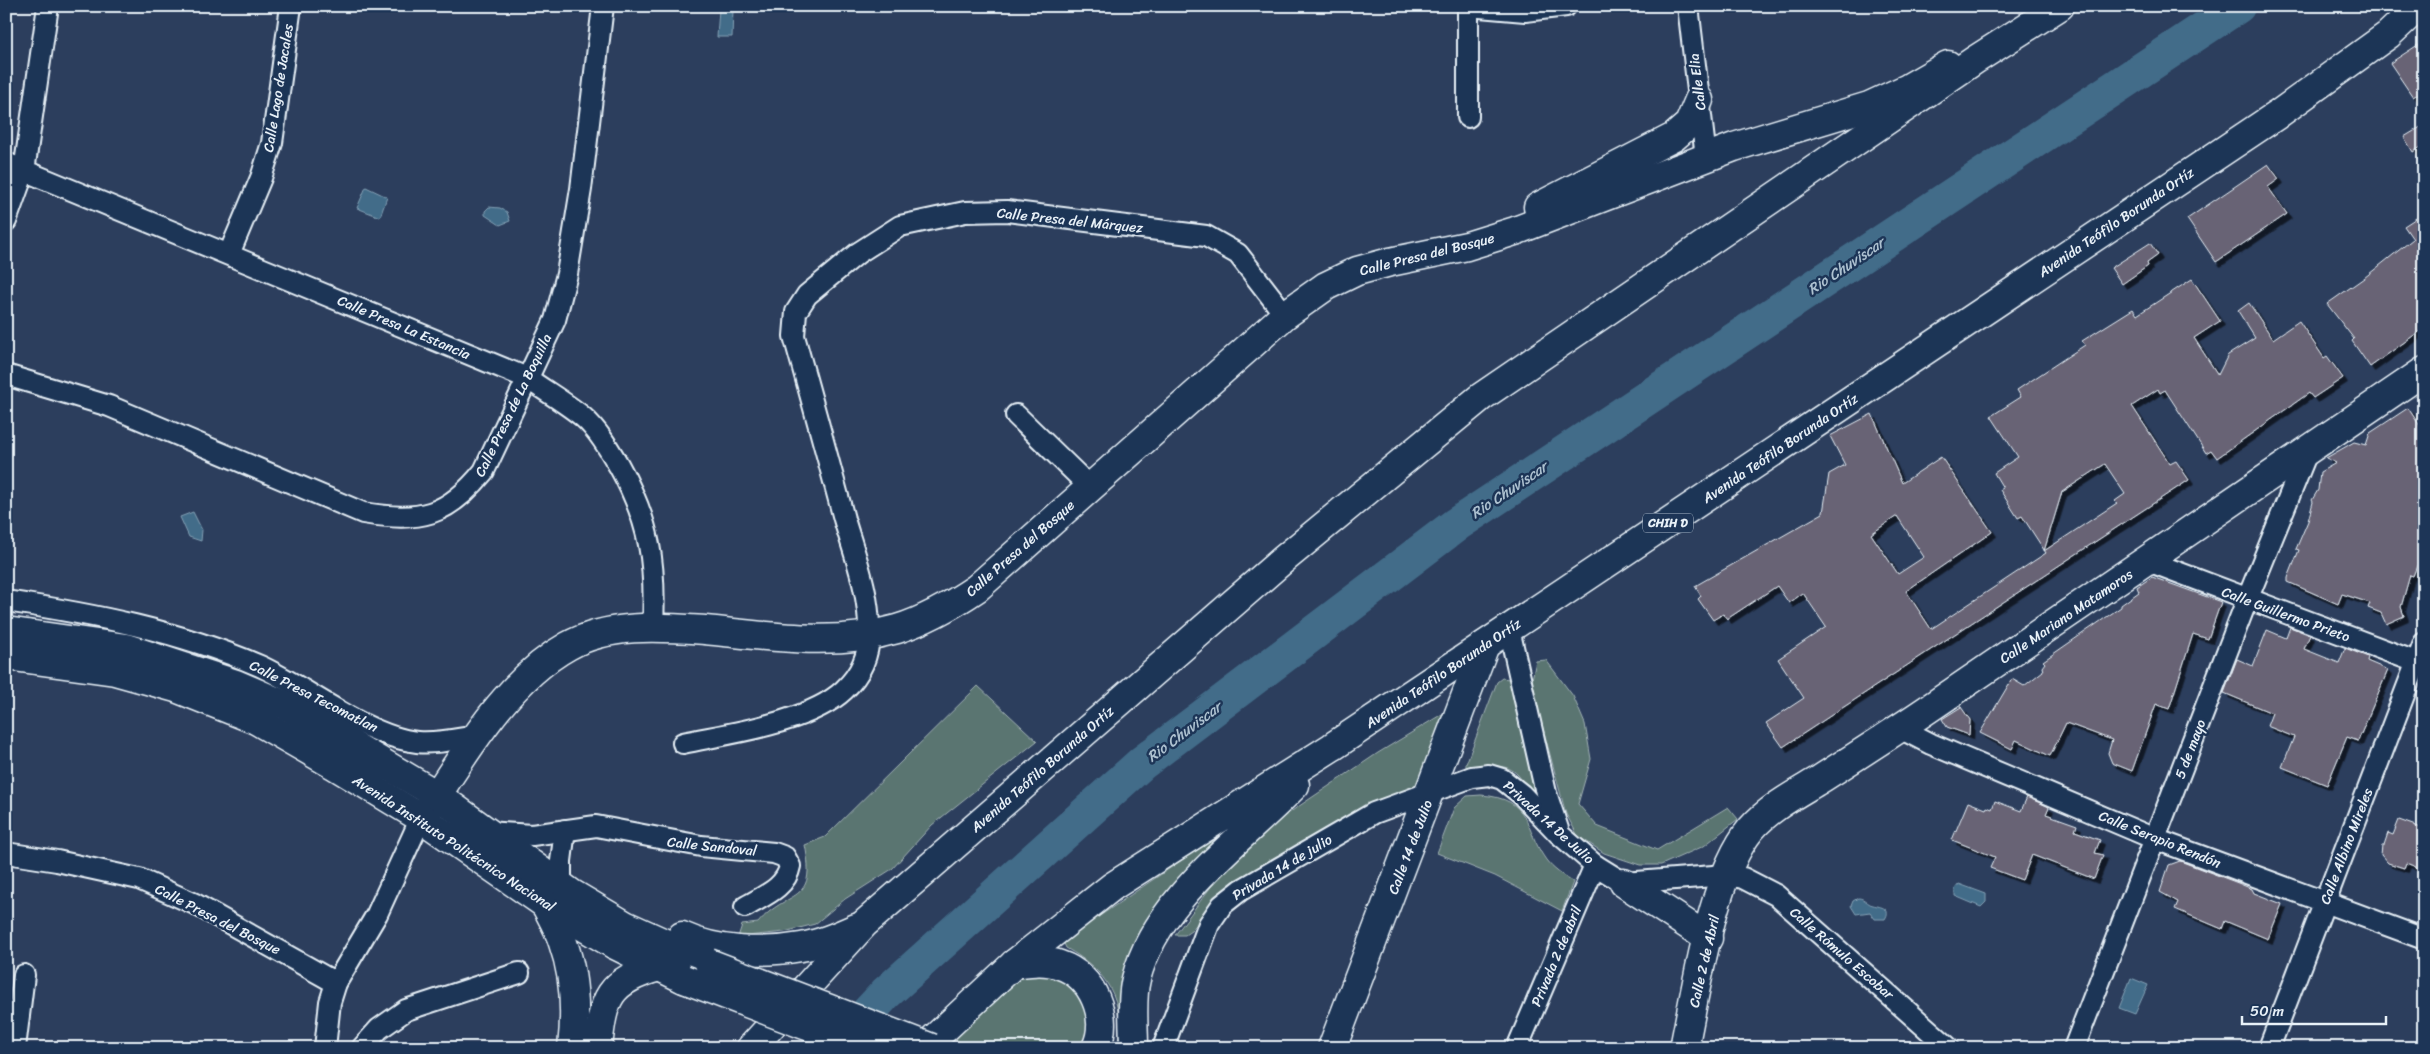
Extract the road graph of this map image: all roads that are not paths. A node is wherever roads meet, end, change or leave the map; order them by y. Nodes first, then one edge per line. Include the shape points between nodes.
1 (48, 6) edge
2 (291, 6) edge
3 (602, 6) edge
4 (1468, 6) edge
5 (1566, 6) edge
6 (1688, 6) edge
7 (2037, 6) edge
8 (2060, 6) edge
9 (2419, 6) edge
10 (2424, 17) edge
11 (2388, 35) junction
12 (1699, 100) junction
13 (1468, 116) dead end
14 (1706, 158) junction
15 (15, 167) edge
16 (6, 220) edge
17 (1467, 246) junction
18 (229, 254) junction
19 (1285, 315) junction
20 (2424, 371) edge
21 (6, 375) edge
22 (527, 378) junction
23 (1016, 415) dead end
24 (2308, 450) junction
25 (1090, 487) junction
26 (2148, 561) junction
27 (2247, 600) junction
28 (6, 601) edge
29 (653, 626) junction
30 (1509, 629) junction
31 (6, 631) edge
32 (870, 634) junction
33 (2424, 643) edge
34 (1486, 645) junction
35 (6, 656) edge
36 (2420, 664) edge
37 (1900, 728) junction
38 (477, 736) junction
39 (684, 743) dead end
40 (1332, 747) junction
41 (437, 794) junction
42 (1430, 794) junction
43 (421, 818) junction
44 (565, 830) junction
45 (486, 832) junction
46 (1559, 834) junction
47 (2155, 839) junction
48 (6, 853) edge
49 (1595, 865) junction
50 (1726, 875) junction
51 (1624, 883) junction
52 (559, 894) junction
53 (2325, 902) junction
54 (745, 907) dead end
55 (864, 924) junction
56 (1708, 938) junction
57 (2424, 939) edge
58 (1014, 964) junction
59 (659, 967) junction
60 (519, 973) dead end
61 (24, 975) dead end
62 (336, 983) junction
63 (15, 1048) edge
64 (325, 1048) edge
65 (362, 1048) edge
66 (572, 1048) edge
67 (598, 1048) edge
68 (752, 1048) edge
69 (865, 1048) edge
70 (924, 1048) edge
71 (932, 1048) edge
72 (1096, 1048) edge
73 (1134, 1048) edge
74 (1162, 1048) edge
75 (1332, 1048) edge
76 (1517, 1048) edge
77 (1684, 1048) edge
78 (1949, 1048) edge
79 (2074, 1048) edge
80 (2269, 1048) edge

1 - 15 street
2 - 18 street, Calle Lago de Jacales via 272,143
3 - 22 street, Calle Presa de La Boquilla via 567,274 555,320
4 - 5 street via 1524,11
4 - 13 street
6 - 12 street, Calle Elia
7 - 14 main road, Calle Presa del Bosque via 1935,73 1869,106 1766,136
8 - 55 main road, Avenida Teófilo Borunda Ortíz via 1975,60 1481,397 1284,559
9 - 11 main road, Avenida Teófilo Borunda Ortíz / CHIH D
10 - 11 main road
11 - 30 main road, Avenida Teófilo Borunda Ortíz / CHIH D via 2277,115
12 - 14 street, Calle Elia
12 - 17 main road via 1689,124 1674,137
14 - 17 main road, Calle Presa del Bosque via 1557,216
15 - 16 street
15 - 18 street, Calle Presa La Estancia
17 - 19 main road, Calle Presa del Bosque via 1349,274
18 - 22 street, Calle Presa La Estancia
19 - 25 main road, Calle Presa del Bosque
19 - 32 street, Calle Presa del Márquez via 1238,254 1206,236 1173,231 1007,211 965,212 900,226 858,253 807,295 796,312 794,336 864,589
20 - 24 main road, Calle Mariano Matamoros
21 - 22 street, Calle Presa de La Boquilla via 109,406 363,513 396,518 424,515 449,506 468,491 484,470
22 - 29 street, Calle Presa La Estancia via 584,418 608,446 636,497 650,542 655,584
23 - 25 street
24 - 26 main road, Calle Mariano Matamoros
24 - 27 street, 5 de mayo
25 - 32 main road, Calle Presa del Bosque via 978,588 953,605 895,629
26 - 27 street, Calle Guillermo Prieto
26 - 37 main road, Calle Mariano Matamoros
27 - 36 street, Calle Guillermo Prieto
27 - 47 street, 5 de mayo
28 - 38 street, Calle Presa Tecomatlan via 162,630 260,666 364,724 394,737 438,742
29 - 32 main road, Calle Presa del Bosque via 792,638
29 - 38 main road, Calle Presa del Bosque via 602,633 568,646 541,664 512,692
30 - 34 main road, Avenida Teófilo Borunda Ortíz / CHIH D
30 - 46 street via 1546,793
31 - 41 main road, Avenida Instituto Politécnico Nacional via 126,648 236,684 285,705
32 - 39 street, Calle Presa del Márquez via 859,674 843,691 811,711 767,725
33 - 36 street, Calle Albino Mireles
34 - 40 main road, Avenida Teófilo Borunda Ortíz / CHIH D
34 - 42 main road, Calle 14 de Julio
35 - 43 main road, Avenida Instituto Politécnico Nacional via 115,671 176,688 256,720
36 - 53 street, Calle Albino Mireles
37 - 47 street, Calle Serapio Rendón
37 - 50 main road, Calle Mariano Matamoros via 1774,808 1752,827
38 - 41 main road, Calle Presa del Bosque
40 - 58 main road, Avenida Teófilo Borunda Ortíz / CHIH D via 1113,886
40 - 73 main road via 1285,796 1225,849 1170,913 1145,951 1135,981
41 - 43 main road, Calle Presa del Bosque
41 - 45 main road, Avenida Instituto Politécnico Nacional
42 - 46 street, Privada 14 De Julio via 1472,777 1502,779
42 - 74 street, Privada 14 de julio via 1374,813 1222,905 1209,924
42 - 75 main road, Calle 14 de Julio
43 - 52 main road, Avenida Instituto Politécnico Nacional
43 - 62 street, Calle Presa del Bosque via 377,914
44 - 45 street via 532,835
44 - 52 street
44 - 54 street, Calle Sandoval via 596,826 701,846 774,852 785,857 790,866 788,876 779,886
45 - 52 main road, Avenida Instituto Politécnico Nacional
46 - 49 street, Privada 14 De Julio
47 - 53 street, Calle Serapio Rendón
47 - 79 street, 5 de mayo
48 - 62 street, Calle Presa del Bosque via 139,879 195,904
49 - 51 street, Privada 14 De Julio
49 - 76 street, Privada 2 de abril
50 - 51 street
50 - 56 main road, Calle 2 de Abril
50 - 78 street, Calle Rómulo Escobar via 1743,878 1776,895
51 - 56 main road
52 - 55 main road via 686,938 725,948 762,951 800,948
52 - 59 main road, Avenida Instituto Politécnico Nacional via 613,944
52 - 66 main road via 564,943 574,989
52 - 71 main road, Avenida Instituto Politécnico Nacional, bridge via 682,953
53 - 57 street, Calle Serapio Rendón
53 - 80 street, Calle Albino Mireles
55 - 68 main road, Avenida Teófilo Borunda Ortíz
56 - 77 main road, Calle 2 de Abril
58 - 70 main road, Avenida Teófilo Borunda Ortíz / CHIH D
58 - 72 main road via 1041,961 1061,965 1082,978 1096,998 1102,1017
59 - 67 main road via 620,982 606,1001
59 - 69 main road, Avenida Instituto Politécnico Nacional, bridge
60 - 65 street via 406,1010 379,1029
61 - 63 street
62 - 64 street, Calle Presa del Bosque via 330,1002

